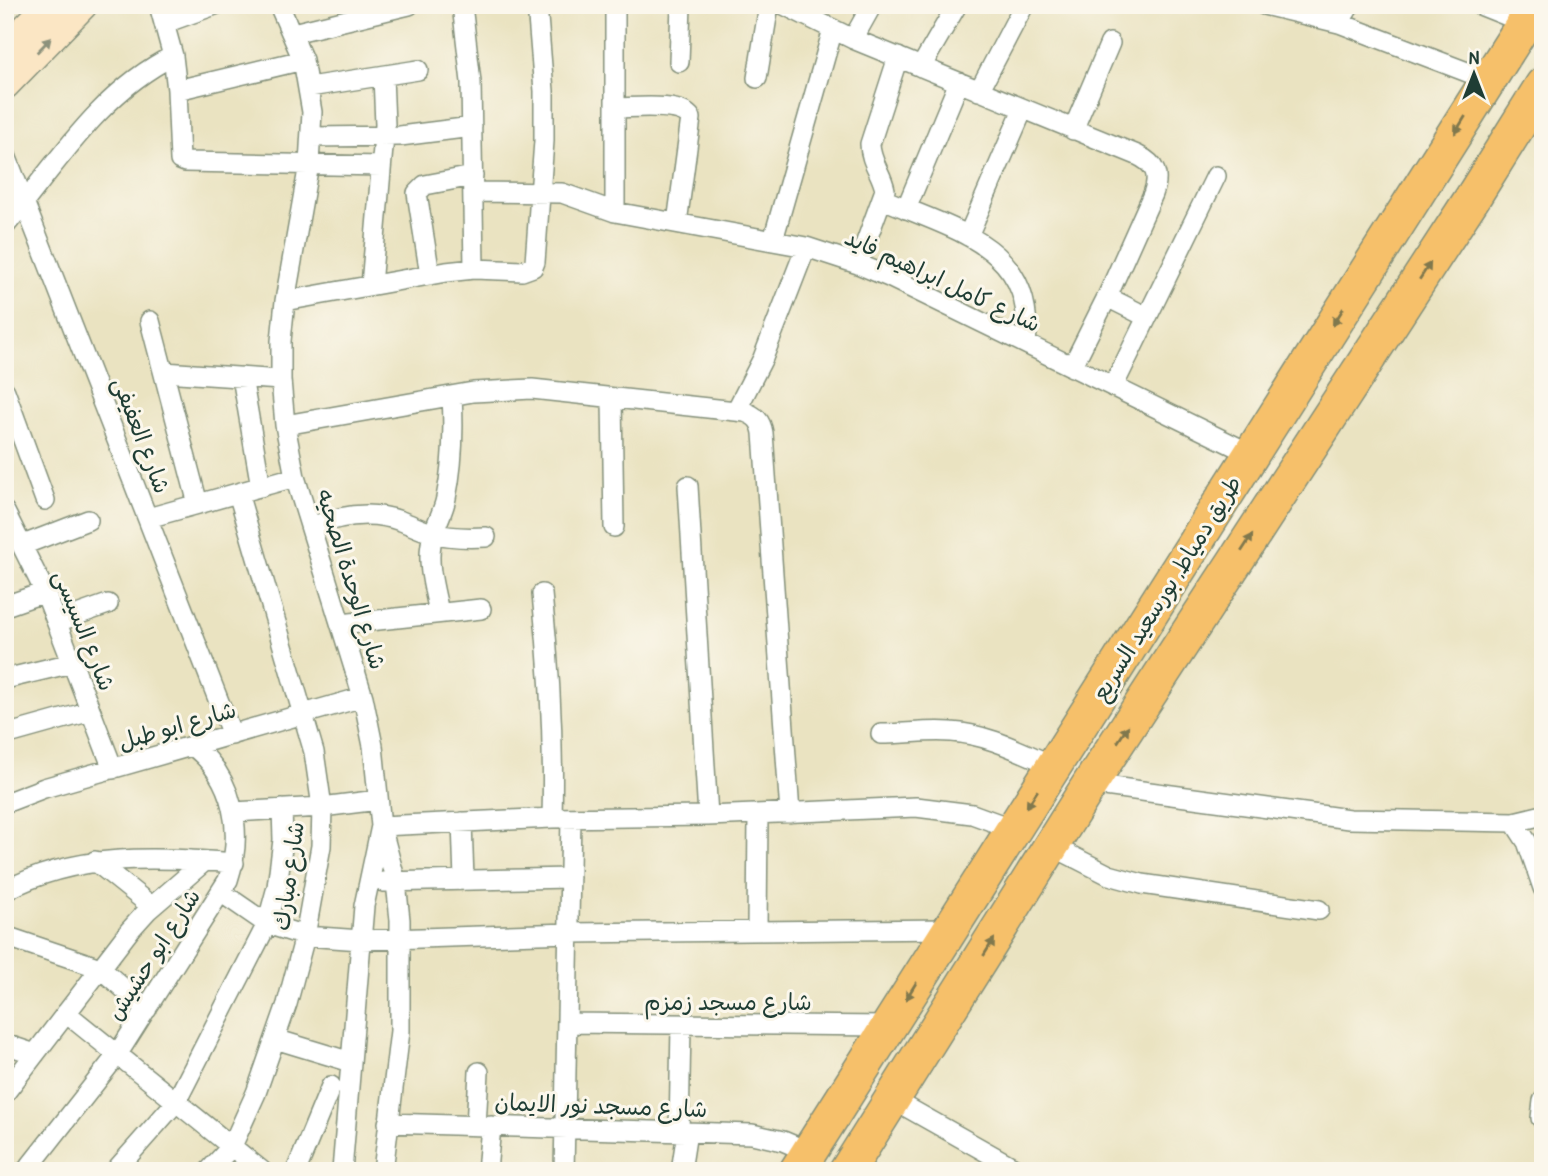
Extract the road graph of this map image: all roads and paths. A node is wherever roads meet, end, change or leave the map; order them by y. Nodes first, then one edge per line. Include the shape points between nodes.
1 (49, 5) edge
2 (83, 5) edge
3 (215, 5) edge
4 (279, 5) edge
5 (409, 5) edge
6 (462, 5) edge
7 (537, 5) edge
8 (615, 5) edge
9 (681, 5) edge
10 (769, 5) edge
11 (784, 5) edge
12 (872, 5) edge
13 (957, 5) edge
14 (1024, 5) edge
15 (1264, 5) edge
16 (1350, 5) edge
17 (1480, 5) edge
18 (162, 14) edge
19 (1530, 14) edge
20 (1339, 23) junction
21 (833, 29) junction
22 (293, 33) junction
23 (8, 38) edge
24 (853, 39) junction
25 (1110, 43) dead end
26 (173, 56) junction
27 (898, 57) junction
28 (303, 60) junction
29 (679, 62) dead end
30 (921, 67) junction
31 (418, 70) dead end
32 (383, 76) junction
33 (757, 78) dead end
34 (1488, 80) junction
35 (959, 82) junction
36 (5, 85) edge
37 (1543, 85) edge
38 (309, 88) junction
39 (177, 90) junction
40 (979, 91) junction
41 (615, 108) junction
42 (1023, 109) junction
43 (472, 127) junction
44 (1073, 130) junction
45 (311, 137) junction
46 (384, 137) junction
47 (5, 153) edge
48 (309, 164) junction
49 (381, 166) junction
50 (1216, 176) dead end
51 (473, 184) junction
52 (541, 192) junction
53 (883, 199) junction
54 (26, 201) junction
55 (905, 209) junction
56 (615, 212) junction
57 (677, 223) junction
58 (5, 226) edge
59 (968, 236) junction
60 (773, 240) junction
61 (806, 247) junction
62 (858, 264) junction
63 (474, 269) junction
64 (430, 275) junction
65 (371, 285) junction
66 (1107, 296) junction
67 (285, 301) junction
68 (1147, 317) junction
69 (150, 321) dead end
70 (1026, 344) junction
71 (1072, 367) junction
72 (164, 372) junction
73 (242, 377) junction
74 (281, 380) junction
75 (1113, 387) junction
76 (5, 391) edge
77 (452, 396) junction
78 (612, 398) junction
79 (736, 411) junction
80 (285, 425) junction
81 (1251, 454) junction
82 (295, 477) junction
83 (688, 486) dead end
84 (261, 487) junction
85 (238, 493) junction
86 (46, 500) dead end
87 (198, 504) junction
88 (5, 512) edge
89 (148, 518) junction
90 (88, 520) dead end
91 (311, 527) junction
92 (614, 527) dead end
93 (433, 534) junction
94 (486, 537) dead end
95 (15, 538) edge
96 (45, 592) junction
97 (542, 594) dead end
98 (108, 604) dead end
99 (5, 606) edge
100 (481, 608) dead end
101 (439, 613) junction
102 (57, 622) junction
103 (341, 624) junction
104 (72, 663) junction
105 (5, 679) edge
106 (363, 697) junction
107 (90, 710) junction
108 (304, 715) junction
109 (881, 734) dead end
110 (5, 735) edge
111 (232, 735) junction
112 (193, 746) junction
113 (1054, 766) junction
114 (113, 769) junction
115 (1090, 784) junction
116 (378, 800) junction
117 (5, 803) edge
118 (322, 807) junction
119 (282, 809) junction
120 (234, 811) junction
121 (790, 813) junction
122 (758, 814) junction
123 (1543, 815) edge
124 (708, 816) junction
125 (561, 818) junction
126 (462, 822) junction
127 (1514, 822) junction
128 (381, 826) junction
129 (1013, 829) junction
130 (1052, 846) junction
131 (95, 861) junction
132 (205, 861) junction
133 (234, 863) junction
134 (570, 878) junction
135 (464, 880) junction
136 (396, 882) junction
137 (368, 883) junction
138 (1543, 888) edge
139 (5, 891) edge
140 (222, 893) junction
141 (151, 906) junction
142 (1319, 910) dead end
143 (268, 924) junction
144 (950, 929) junction
145 (757, 930) junction
146 (570, 933) junction
147 (5, 936) edge
148 (305, 936) junction
149 (361, 940) junction
150 (401, 940) junction
151 (100, 968) junction
152 (147, 1009) junction
153 (66, 1013) junction
154 (568, 1023) junction
155 (681, 1026) junction
156 (888, 1026) junction
157 (275, 1040) junction
158 (5, 1044) edge
159 (35, 1054) junction
160 (117, 1055) junction
161 (351, 1062) junction
162 (478, 1072) dead end
163 (331, 1086) dead end
164 (5, 1093) edge
165 (894, 1100) junction
166 (176, 1102) junction
167 (388, 1123) junction
168 (483, 1126) junction
169 (565, 1128) junction
170 (683, 1132) junction
171 (232, 1146) junction
172 (803, 1161) edge
173 (26, 1171) edge
174 (116, 1171) edge
175 (209, 1171) edge
176 (262, 1171) edge
177 (296, 1171) edge
178 (342, 1171) edge
179 (383, 1171) edge
180 (488, 1171) edge
181 (564, 1171) edge
182 (681, 1171) edge
183 (848, 1171) edge
184 (1020, 1171) edge

1 - 23 main road
36 -> 2 main road
3 - 18 street
4 - 22 street, شارع الوحدة الصحيه
5 - 22 street
6 - 43 street
7 - 52 street via 544,91
8 - 41 street
9 - 29 street
10 - 33 street
11 - 21 street
12 - 24 street
13 - 30 street
14 - 40 street
15 - 20 street
16 - 20 street
17 - 19 street
18 - 26 street
19 - 34 highway, طريق دمياط, بورسعيد السريع
20 - 34 street
21 - 24 street
21 - 60 street
22 - 28 street, شارع الوحدة الصحيه
24 - 27 street
25 - 44 street
26 - 39 street
26 - 54 street via 129,83 99,111
27 - 30 street
27 - 53 street via 870,144 873,164 883,181
28 - 38 street, شارع الوحدة الصحيه
28 - 39 street
30 - 35 street
31 - 32 street
32 - 38 street
32 - 46 street
34 -> 81 highway, طريق دمياط, بورسعيد السريع
35 - 40 street
35 - 55 street
115 -> 37 highway, طريق دمياط, بورسعيد السريع
38 - 45 street, شارع الوحدة الصحيه
39 - 48 street via 180,160
40 - 42 street
41 - 56 street
41 - 57 street via 676,108 691,118
42 - 44 street
42 - 59 street
43 - 46 street
43 - 51 street
44 - 66 street via 1144,159 1156,172 1156,186
45 - 46 street
45 - 48 street, شارع الوحدة الصحيه
46 - 49 street
47 - 54 street, شارع العفيفى
48 - 49 street
48 - 67 street, شارع الوحدة الصحيه
49 - 65 street
50 - 68 street
51 - 52 street, شارع كامل ابراهيم فايد
51 - 63 street
51 - 64 street, شارع كامل ابراهيم فايد via 425,185 417,193
52 - 56 street, شارع كامل ابراهيم فايد via 573,195
52 - 63 street via 533,267 522,271
53 - 55 street
53 - 62 street
54 - 58 street
54 - 89 street, شارع العفيفى
55 - 59 street
56 - 57 street, شارع كامل ابراهيم فايد
57 - 60 street, شارع كامل ابراهيم فايد
59 - 70 street via 1000,257 1021,288
60 - 61 street, شارع كامل ابراهيم فايد
61 - 62 street, شارع كامل ابراهيم فايد
61 - 79 street via 763,358
62 - 70 street, شارع كامل ابراهيم فايد
63 - 64 street
64 - 65 street
65 - 67 street
66 - 68 street
66 - 71 street
67 - 74 street, شارع الوحدة الصحيه
68 - 75 street
69 - 72 street
70 - 71 street, شارع كامل ابراهيم فايد
71 - 75 street, شارع كامل ابراهيم فايد
72 - 73 street
72 - 87 street
73 - 74 street
73 - 84 street
74 - 80 street, شارع الوحدة الصحيه
75 - 81 street, شارع كامل ابراهيم فايد
76 - 86 street
77 - 78 street via 532,389
77 - 80 street
77 - 93 street via 451,466 446,499
78 - 79 street
78 - 92 street
79 - 121 street via 755,415 763,433
80 - 82 street, شارع الوحدة الصحيه
81 - 113 highway, طريق دمياط, بورسعيد السريع
82 - 84 street
82 - 91 street, شارع الوحدة الصحيه
83 - 124 street
84 - 85 street
85 - 87 street
85 - 108 street, شارع مبارك
87 - 89 street
88 - 95 street, شارع السيسى
89 - 111 street, شارع العفيفى
90 - 95 street
91 - 93 street via 364,515 400,521
91 - 103 street, شارع الوحدة الصحيه
93 - 94 street
93 - 101 street via 430,558
95 - 96 street, شارع السيسى
96 - 99 street
96 - 102 street, شارع السيسى
97 - 125 street
98 - 102 street
100 - 101 street
101 - 103 street
102 - 104 street, شارع السيسى
103 - 106 street, شارع الوحدة الصحيه
104 - 105 street
104 - 107 street, شارع السيسى
106 - 108 street, شارع ابو طبل
106 - 116 street, شارع الوحدة الصحيه
107 - 110 street
107 - 114 street, شارع السيسى
108 - 111 street, شارع ابو طبل
108 - 118 street, شارع مبارك
109 - 113 street via 975,736
111 - 112 street, شارع ابو طبل
112 - 114 street, شارع ابو طبل
112 - 120 street, شارع ابو حشيش via 209,758 225,783
113 -> 129 highway, طريق دمياط, بورسعيد السريع
114 - 117 street, شارع ابو طبل
115 - 127 street via 1349,819
115 - 130 highway, طريق دمياط, بورسعيد السريع
116 - 118 street
116 - 128 street, شارع الوحدة الصحيه
118 - 119 street
118 - 148 street, شارع مبارك via 321,846
119 - 120 street
119 - 143 street via 283,840
120 - 133 street, شارع ابو حشيش
121 - 122 street
121 - 129 street via 916,807 972,814
122 - 124 street
122 - 145 street
123 - 127 street
124 - 125 street
125 - 126 street
125 - 134 street
126 - 128 street
126 - 135 street
127 - 138 street via 1527,842
128 - 136 street, شارع الوحدة الصحيه
128 - 137 street
129 - 144 highway, طريق دمياط, بورسعيد السريع
130 - 142 street via 1109,875 1142,884
165 -> 130 highway, طريق دمياط, بورسعيد السريع
131 - 132 street
131 - 139 street via 26,879
131 - 141 street
132 - 133 street
132 - 141 street
133 - 140 street, شارع ابو حشيش
134 - 135 street
134 - 146 street
135 - 136 street
136 - 137 street
136 - 150 street, شارع الوحدة الصحيه
137 - 149 street
140 - 143 street
140 - 152 street, شارع ابو حشيش
141 - 151 street
143 - 148 street
143 - 166 street
144 - 145 street
144 -> 156 highway, طريق دمياط, بورسعيد السريع
145 - 146 street
146 - 150 street
146 - 154 street
147 - 151 street
148 - 149 street
148 - 157 street, شارع مبارك
149 - 150 street
149 - 161 street
150 - 167 street, شارع الوحدة الصحيه via 400,1031
151 - 152 street
151 - 153 street
152 - 160 street, شارع ابو حشيش
153 - 159 street
153 - 160 street
154 - 155 street, شارع مسجد زمزم
154 - 169 street
155 - 156 street, شارع مسجد زمزم
155 - 170 street
156 - 172 highway, طريق دمياط, بورسعيد السريع
157 - 161 street
157 - 171 street, شارع مبارك
158 - 159 street
159 - 164 street
160 - 166 street
160 - 173 street, شارع ابو حشيش
161 - 178 street
162 - 168 street
163 - 177 street
165 - 183 highway, طريق دمياط, بورسعيد السريع
165 - 184 street
166 - 171 street
166 - 174 street
167 - 168 street, شارع مسجد نور الايمان
167 - 179 street, شارع الوحدة الصحيه
168 - 169 street, شارع مسجد نور الايمان
168 - 180 street
169 - 170 street, شارع مسجد نور الايمان
169 - 181 street
170 - 172 street, شارع مسجد نور الايمان via 752,1134 783,1141
170 - 182 street
171 - 175 street, شارع مبارك
171 - 176 street

